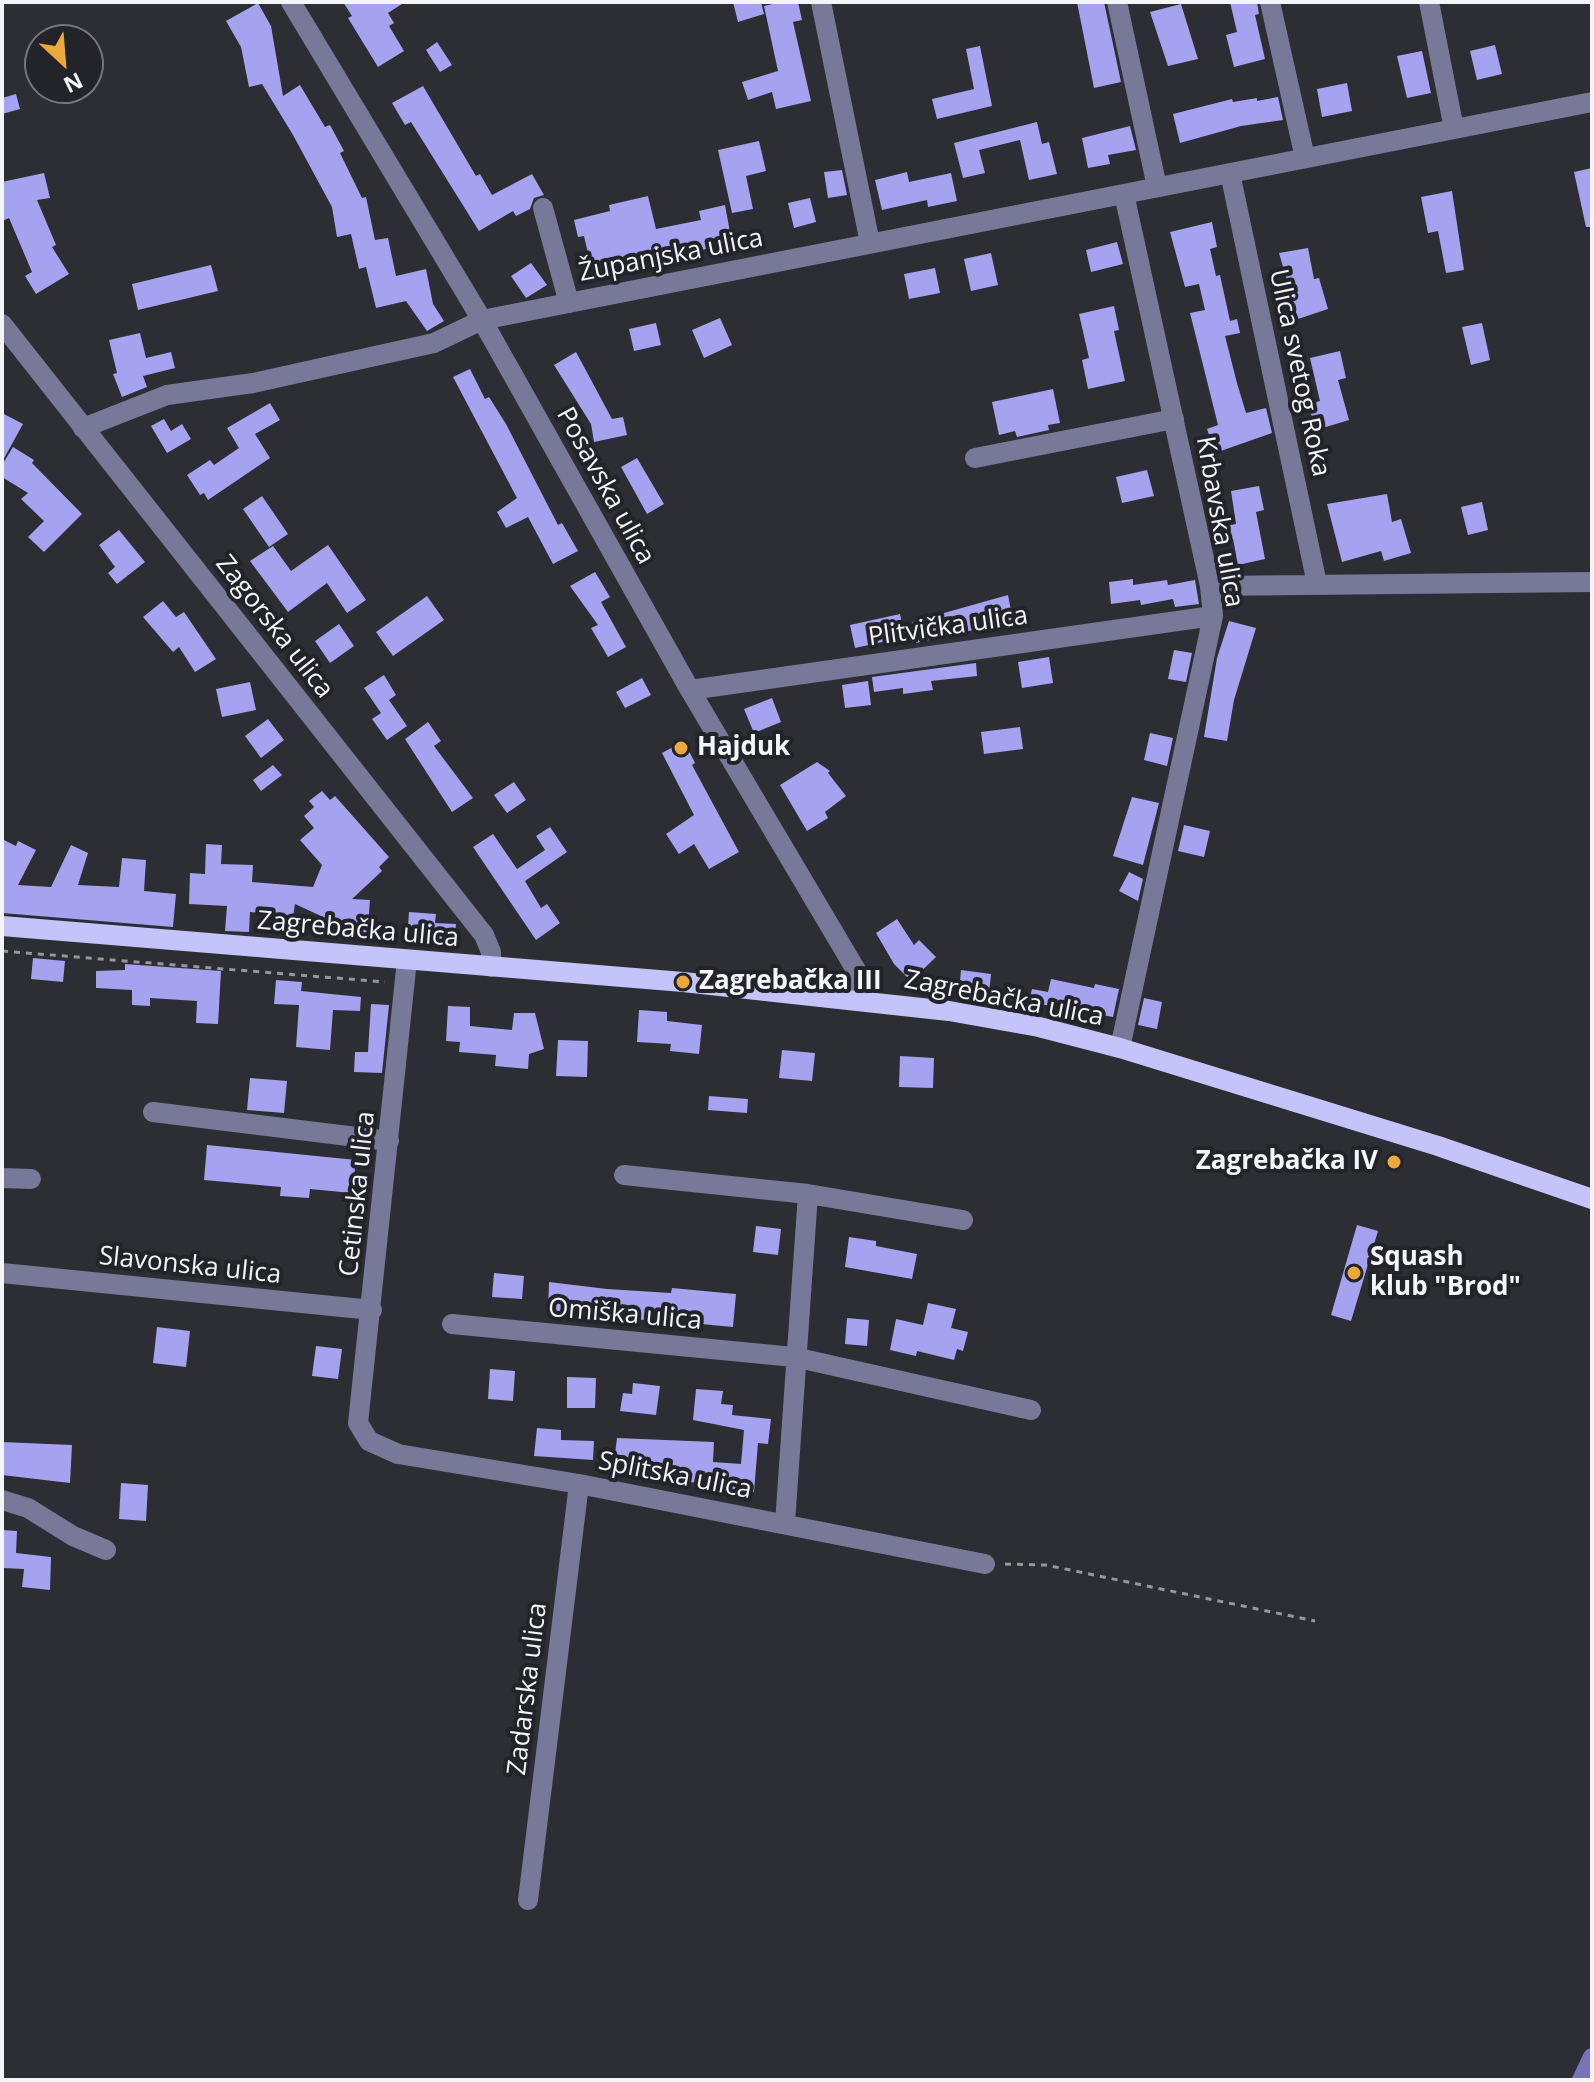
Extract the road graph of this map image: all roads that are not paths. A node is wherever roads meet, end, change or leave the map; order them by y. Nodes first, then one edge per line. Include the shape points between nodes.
1 (291, 2) edge
2 (821, 2) edge
3 (1117, 2) edge
4 (1270, 2) edge
5 (1429, 2) edge
6 (1592, 102) edge
7 (1454, 129) junction
8 (1305, 158) junction
9 (1230, 173) junction
10 (1157, 187) junction
11 (1124, 194) junction
12 (543, 208) dead end
13 (870, 243) junction
14 (569, 303) junction
15 (482, 320) junction
16 (2, 324) edge
17 (1174, 419) junction
18 (83, 428) junction
19 (975, 458) dead end
20 (1592, 582) edge
21 (1317, 584) junction
22 (1210, 586) junction
23 (1213, 616) junction
24 (690, 690) junction
25 (2, 926) edge
26 (407, 960) junction
27 (491, 967) junction
28 (860, 1000) junction
29 (1120, 1048) junction
30 (153, 1112) dead end
31 (389, 1141) junction
32 (624, 1175) dead end
33 (2, 1178) edge
34 (31, 1179) dead end
35 (808, 1194) junction
36 (1592, 1199) edge
37 (963, 1220) dead end
38 (2, 1273) edge
39 (372, 1310) junction
40 (452, 1324) dead end
41 (794, 1357) junction
42 (1031, 1410) dead end
43 (361, 1432) joint
44 (579, 1484) junction
45 (2, 1500) edge
46 (785, 1523) junction
47 (106, 1550) dead end
48 (985, 1564) road end
49 (528, 1900) dead end

1 - 15 street, Posavska ulica
2 - 13 street
3 - 10 street
4 - 8 street
5 - 7 street
6 - 7 street, Županjska ulica
7 - 8 street, Županjska ulica
8 - 9 street, Županjska ulica
9 - 10 street, Županjska ulica
9 - 21 street, Ulica svetog Roka
10 - 11 street, Županjska ulica
11 - 13 street, Županjska ulica
11 - 17 street, Krbavska ulica
12 - 14 street
13 - 14 street, Županjska ulica
14 - 15 street, Županjska ulica
15 - 18 street, Županjska ulica via 434,343 253,383 167,395
15 - 24 street, Posavska ulica
16 - 18 street, Zagorska ulica
17 - 19 street
17 - 22 street, Krbavska ulica
18 - 27 street, Zagorska ulica via 484,935
20 - 21 street
21 - 22 street
22 - 23 street, Krbavska ulica
23 - 24 street, Plitvička ulica
23 - 29 street, Krbavska ulica
24 - 28 street, Posavska ulica via 856,970
25 - 26 main road, Zagrebačka ulica
26 - 27 main road, Zagrebačka ulica
26 - 31 street, Cetinska ulica
27 - 28 main road, Zagrebačka ulica
28 - 29 main road, Zagrebačka ulica via 1039,1027
29 - 36 main road, Zagrebačka ulica
30 - 31 street
31 - 39 street, Cetinska ulica
32 - 35 street
33 - 34 street
35 - 37 street
35 - 41 street
38 - 39 street, Slavonska ulica
39 - 43 street, Cetinska ulica
40 - 41 street, Omiška ulica
41 - 42 street, Omiška ulica
41 - 46 street
43 - 44 street, Splitska ulica via 380,1450
44 - 46 street, Splitska ulica
44 - 49 street, Zadarska ulica
45 - 47 street via 28,1508
46 - 48 street, Splitska ulica

